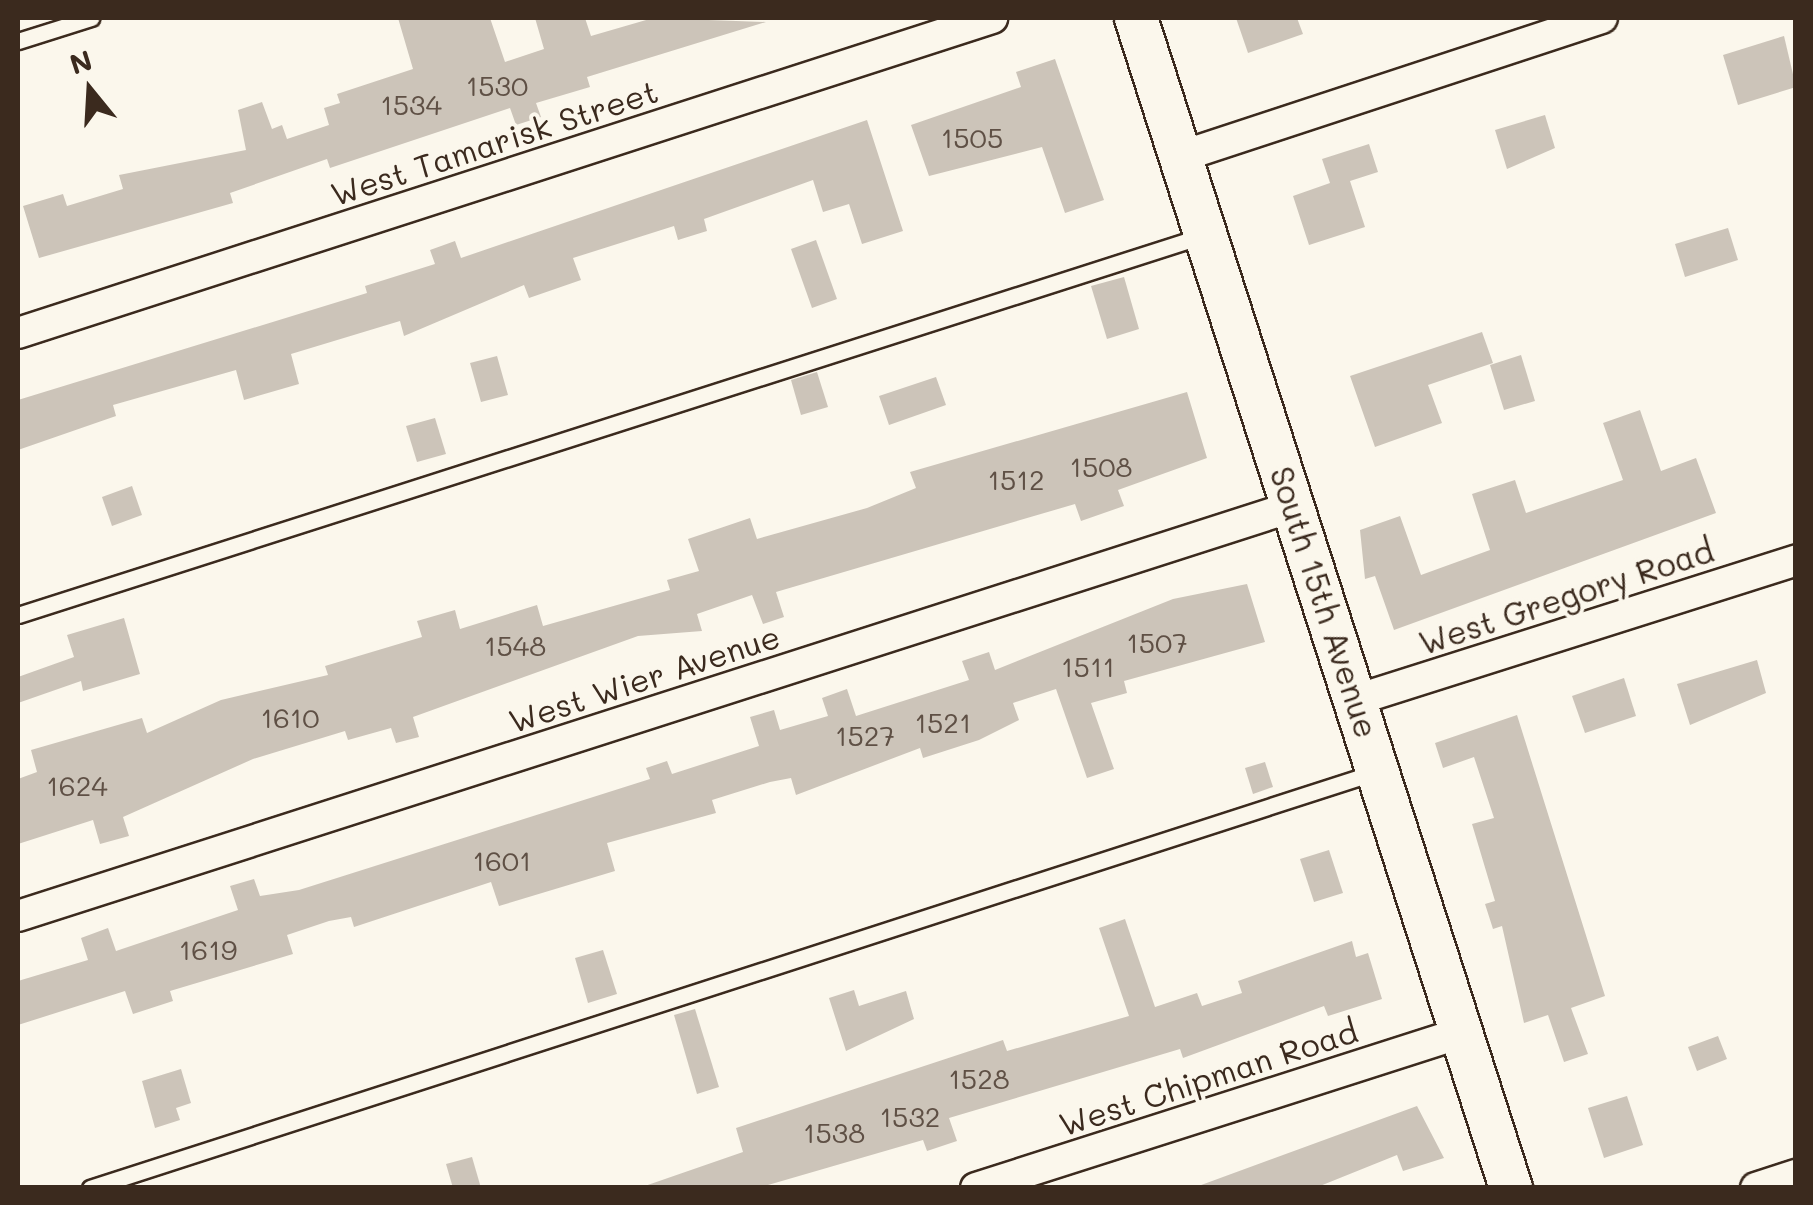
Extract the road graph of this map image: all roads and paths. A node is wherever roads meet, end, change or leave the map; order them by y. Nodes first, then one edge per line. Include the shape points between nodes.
1 (91, 18) edge
2 (992, 18) edge
3 (1136, 18) edge
4 (1602, 18) edge
5 (18, 41) edge
6 (1182, 156) junction
7 (1208, 234) junction
8 (18, 333) edge
9 (1292, 507) junction
10 (1796, 560) edge
11 (18, 615) edge
12 (1358, 699) junction
13 (1380, 770) junction
14 (18, 916) edge
15 (1461, 1033) junction
16 (1796, 1175) edge
17 (90, 1188) edge
18 (976, 1188) edge
19 (1511, 1188) edge
20 (1756, 1188) edge

1 - 5 lane
2 - 8 street, West Tamarisk Street
3 - 6 street, South 15th Avenue
4 - 6 street
6 - 7 street, South 15th Avenue
7 - 9 street, South 15th Avenue
7 - 11 lane
9 - 12 street, South 15th Avenue
9 - 14 street, West Wier Avenue
10 - 12 street, West Gregory Road
12 - 13 street, South 15th Avenue
13 - 15 street, South 15th Avenue
13 - 17 lane
15 - 18 street, West Chipman Road
15 - 19 street, South 15th Avenue
16 - 20 street

